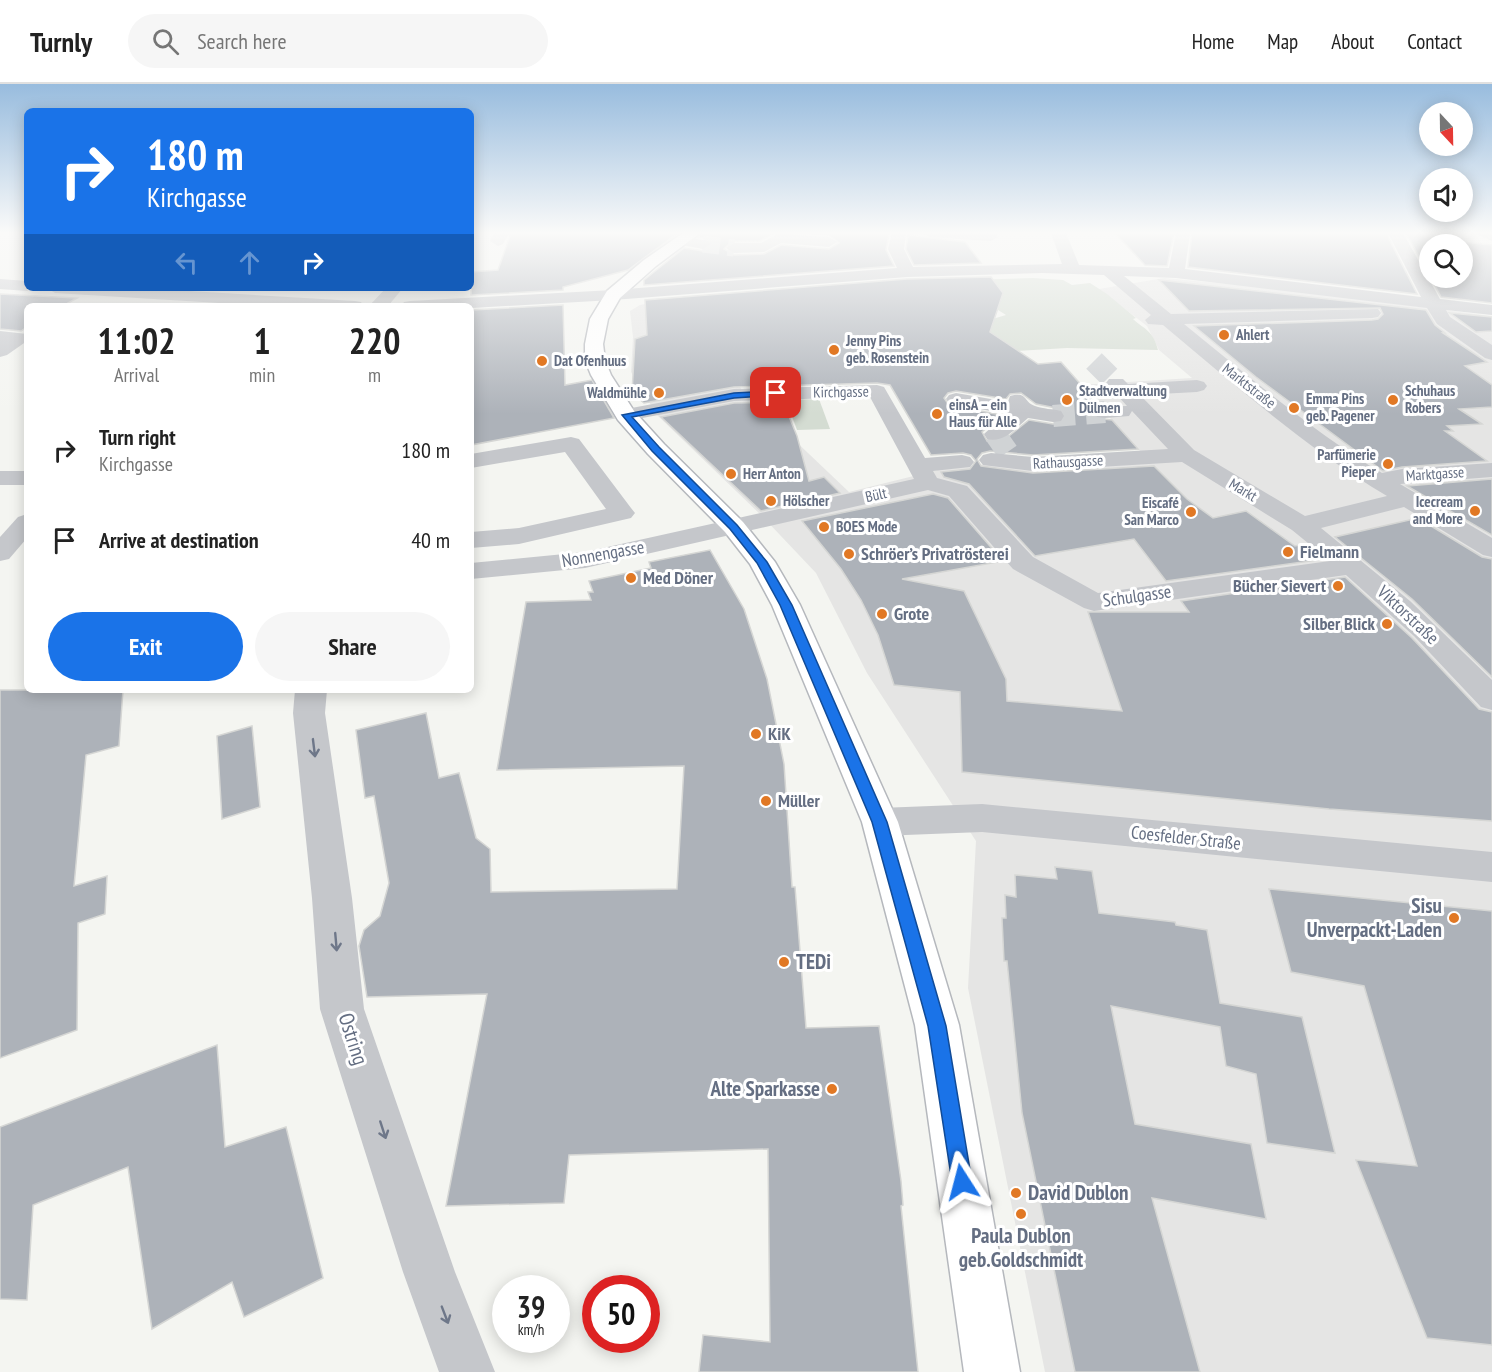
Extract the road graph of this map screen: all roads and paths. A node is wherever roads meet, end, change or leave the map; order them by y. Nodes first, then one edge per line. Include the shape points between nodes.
1 (120, 293) edge
2 (249, 293) edge
3 (637, 293) edge
4 (1134, 293) edge
5 (1273, 293) edge
6 (1336, 293) edge
7 (1428, 293) edge
8 (613, 295) junction
9 (232, 302) edge
10 (263, 303) edge
11 (465, 303) edge
12 (1437, 309) junction
13 (1492, 310) edge
14 (1291, 314) junction
15 (1164, 318) junction
16 (1141, 322) dead end
17 (0, 337) edge
18 (0, 351) edge
19 (1492, 354) edge
20 (1244, 382) junction
21 (1008, 389) dead end
22 (957, 399) dead end
23 (1025, 410) junction
24 (626, 415) junction
25 (1053, 416) tunnel mouth
26 (995, 434) dead end
27 (1186, 455) junction
28 (1005, 460) dead end
29 (474, 461) edge
30 (962, 462) dead end
31 (1492, 470) edge
32 (923, 474) junction
33 (0, 478) edge
34 (24, 478) edge
35 (1379, 481) junction
36 (1410, 498) junction
37 (24, 525) edge
38 (734, 527) junction
39 (1309, 531) junction
40 (474, 540) edge
41 (1492, 549) edge
42 (0, 553) edge
43 (1352, 566) junction
44 (474, 572) edge
45 (311, 693) edge
46 (1492, 699) edge
47 (880, 822) junction
48 (1492, 867) edge
49 (467, 1372) edge
50 (992, 1372) edge

1 - 9 street
2 - 9 street
3 - 8 street
4 - 15 street, Marktstraße
5 - 14 street
6 - 12 street
7 - 12 street
8 - 11 street
8 - 24 main road via 599,320 595,360
9 - 10 street
12 - 13 street
12 - 14 street
12 - 19 street via 1443,320
14 - 15 street
15 - 16 street
15 - 20 street, Marktstraße
17 - 18 street via 21,338
20 - 27 street, Markt via 1201,386 1122,403
20 - 35 street, Marktstraße via 1353,466
21 - 23 street
22 - 23 street
23 - 25 street
23 - 26 street
24 - 32 street, Kirchgasse via 734,395 886,397
24 - 38 main road
27 - 28 street, Rathausgasse via 1034,464
27 - 39 street, Markt
29 - 40 street via 571,444 622,513 519,536
30 - 32 street
31 - 35 street, Marktgasse
32 - 38 street, Bült
32 - 43 street, Schulgasse via 958,491 1023,563 1094,603
33 - 34 street
35 - 36 street, Marktstraße
36 - 39 street
36 - 41 street, Marktstraße
37 - 42 street
38 - 44 street, Nonnengasse via 585,560
38 - 47 main road via 762,562 786,605
39 - 43 street, Viktorstraße
43 - 46 street, Viktorstraße via 1402,606
45 -> 49 street, Ostring via 309,713 342,1009 429,1272
47 - 48 street, Coesfelder Straße via 982,818
47 - 50 main road via 937,1026

